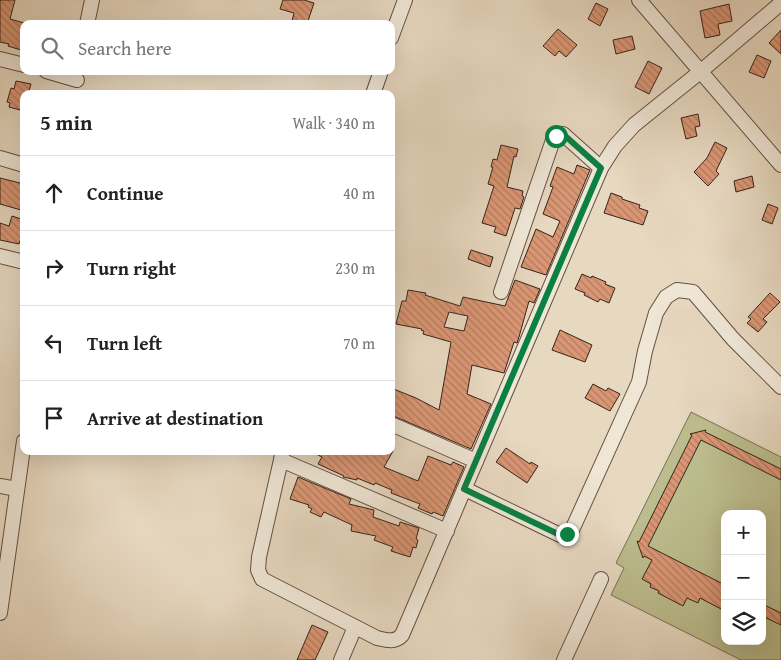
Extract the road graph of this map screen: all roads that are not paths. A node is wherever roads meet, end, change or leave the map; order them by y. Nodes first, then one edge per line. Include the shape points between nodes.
1 (92, 0) edge
2 (405, 0) edge
3 (639, 0) edge
4 (781, 3) edge
5 (88, 20) edge
6 (395, 27) edge
7 (0, 58) edge
8 (20, 64) edge
9 (700, 72) junction
10 (57, 75) edge
11 (380, 75) edge
12 (77, 82) edge
13 (374, 90) edge
14 (0, 158) edge
15 (20, 164) edge
16 (781, 165) edge
17 (601, 168) junction
18 (0, 256) edge
19 (20, 261) edge
20 (501, 292) dead end
21 (781, 386) edge
22 (395, 426) edge
23 (22, 455) edge
24 (282, 455) edge
25 (476, 461) junction
26 (0, 486) edge
27 (17, 489) junction
28 (464, 489) junction
29 (447, 531) junction
30 (602, 579) dead end
31 (2, 586) edge
32 (0, 613) edge
33 (355, 627) junction
34 (341, 660) edge
35 (564, 660) edge

1 - 5 street
2 - 6 street
3 - 9 street
4 - 9 street
7 - 8 street
9 - 16 street
9 - 17 street via 623,135
10 - 12 street
11 - 13 street
14 - 15 street
17 - 20 street via 563,134 556,136
17 - 25 street
18 - 19 street
21 - 28 street via 733,339 693,292 677,290 666,297 656,313 639,382 572,530 560,535
22 - 25 street
23 - 27 street
24 - 29 street
24 - 33 street via 259,557 259,575
25 - 28 street
26 - 27 street
27 - 31 street
28 - 29 street
29 - 33 street via 402,635 387,641
30 - 35 street
31 - 32 street
33 - 34 street

